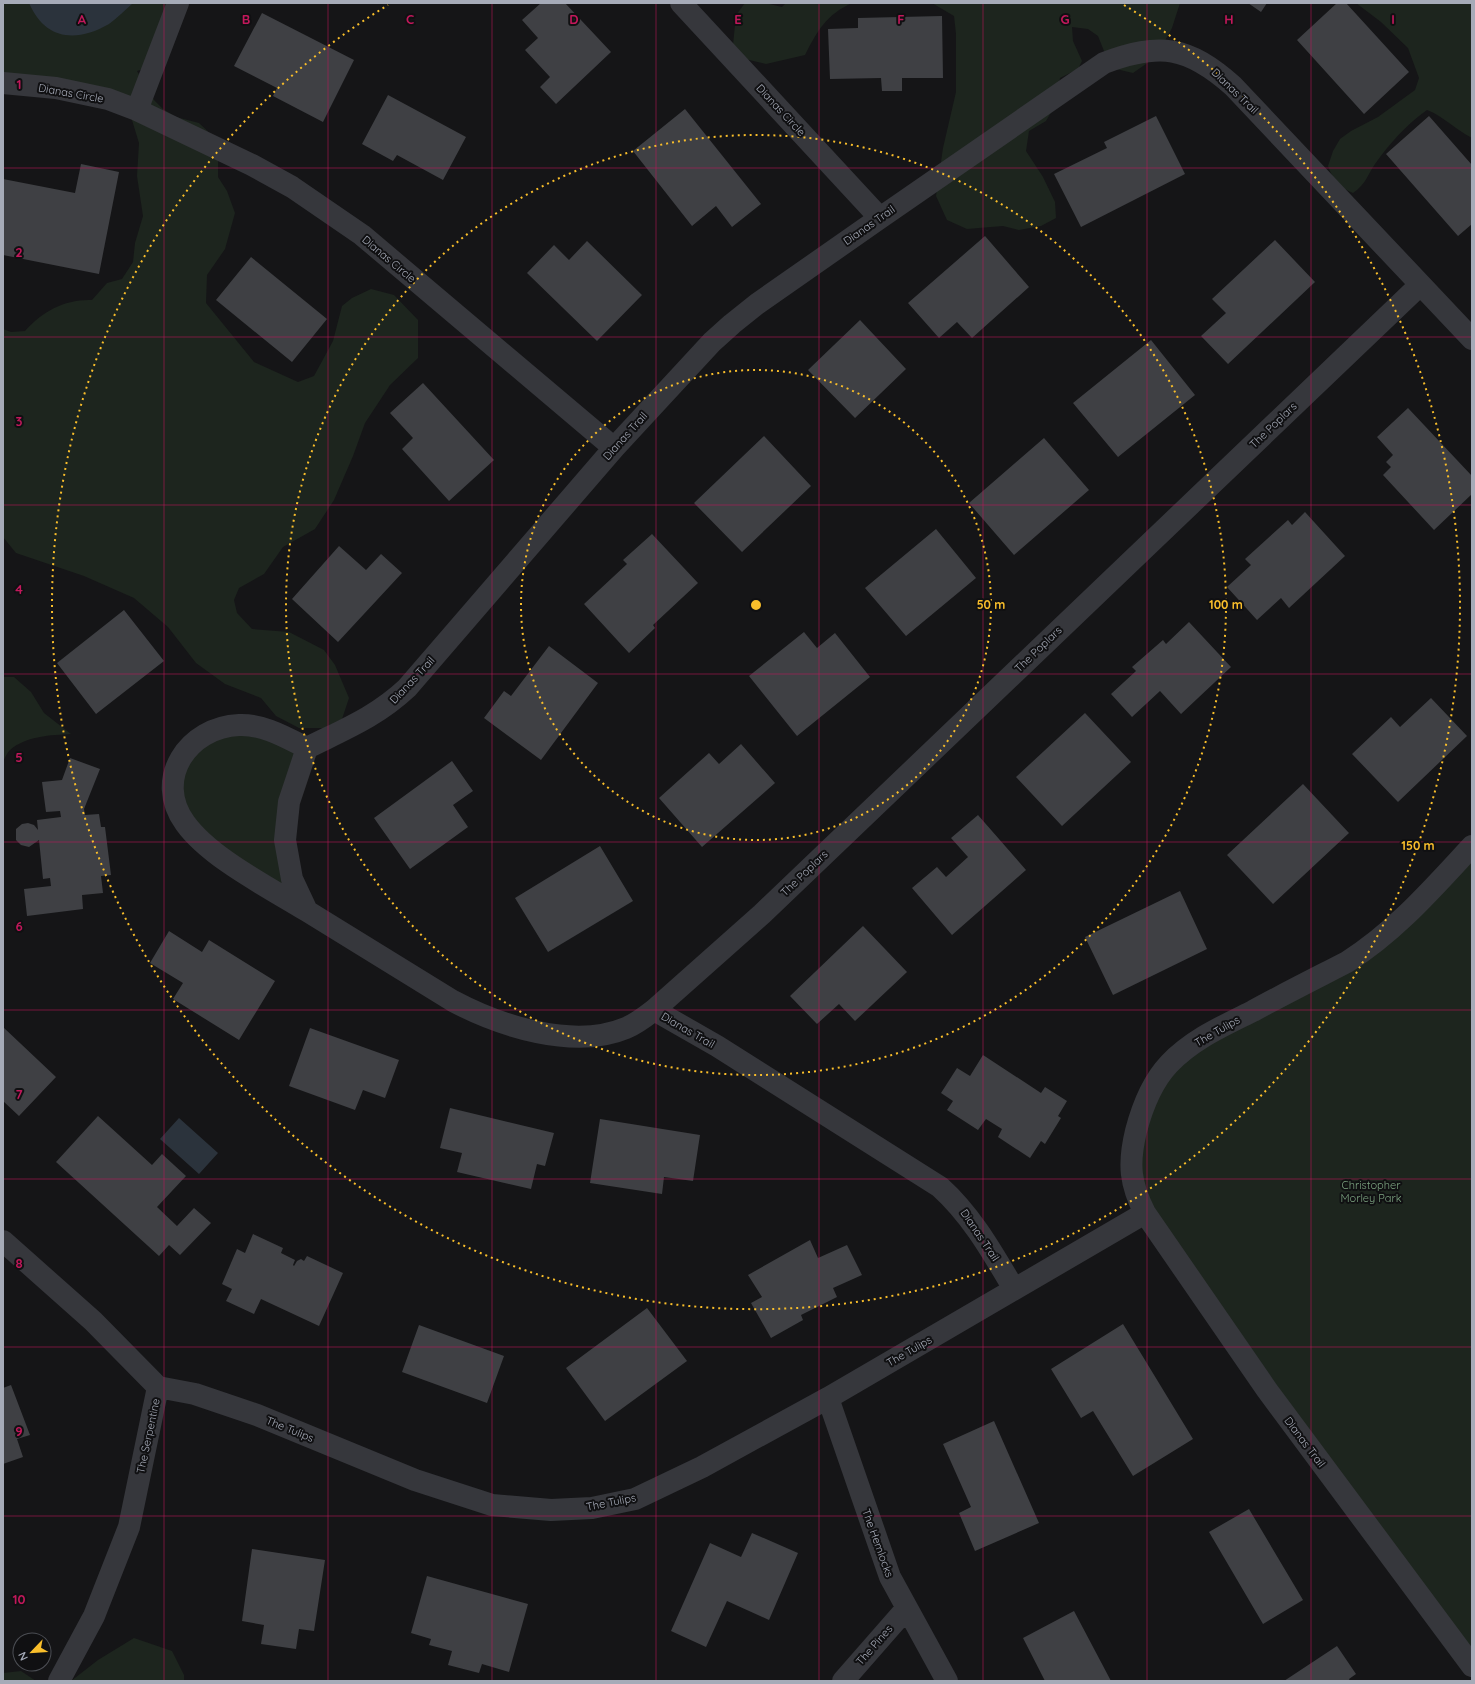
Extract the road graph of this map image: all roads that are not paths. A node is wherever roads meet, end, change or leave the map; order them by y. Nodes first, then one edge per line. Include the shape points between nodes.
1 (178, 3) edge
2 (681, 3) edge
3 (3, 83) edge
4 (137, 110) junction
5 (880, 218) junction
6 (1420, 285) junction
7 (1472, 339) edge
8 (614, 448) junction
9 (307, 748) junction
10 (1472, 846) edge
11 (307, 911) junction
12 (654, 1010) junction
13 (1145, 1213) junction
14 (3, 1241) edge
15 (1014, 1289) junction
16 (158, 1387) junction
17 (828, 1398) junction
18 (906, 1609) junction
19 (1472, 1666) edge
20 (59, 1681) edge
21 (843, 1681) edge
22 (947, 1681) edge

1 - 4 street
2 - 5 street, Dianas Circle
3 - 4 street, Dianas Circle via 56,88 108,99
4 - 8 street, Dianas Circle via 252,165 292,187 344,221
5 - 6 street, Dianas Trail via 1094,69 1122,56 1156,49 1195,59 1233,86
5 - 8 street, Dianas Trail via 732,324 712,342
6 - 7 street, Dianas Trail
6 - 12 street, The Poplars via 762,914
8 - 9 street, Dianas Trail via 407,688 374,715
9 - 11 street via 289,802 285,840 292,879
9 - 11 street, Dianas Trail via 273,731 240,725 225,726 199,737 189,746 175,769 173,784 178,812 197,837 218,855
10 - 13 street, The Tulips via 1412,910 1365,950 1347,962 1200,1038 1169,1064 1150,1092 1134,1136 1131,1176
11 - 12 street, Dianas Trail via 453,1001 508,1026 546,1033 600,1035 626,1028
12 - 15 street, Dianas Trail via 717,1046 940,1187 957,1202 971,1220
13 - 15 street, The Tulips
13 - 19 street, Dianas Trail via 1267,1390
14 - 16 street, The Serpentine via 93,1321
15 - 17 street, The Tulips
16 - 17 street, The Tulips via 195,1394 257,1415 415,1480 492,1505 551,1510 592,1508 635,1499 702,1467
16 - 20 street, The Serpentine via 129,1527 94,1616
17 - 18 street, The Hemlocks via 890,1576
18 - 21 street, The Pines
18 - 22 street, The Hemlocks

